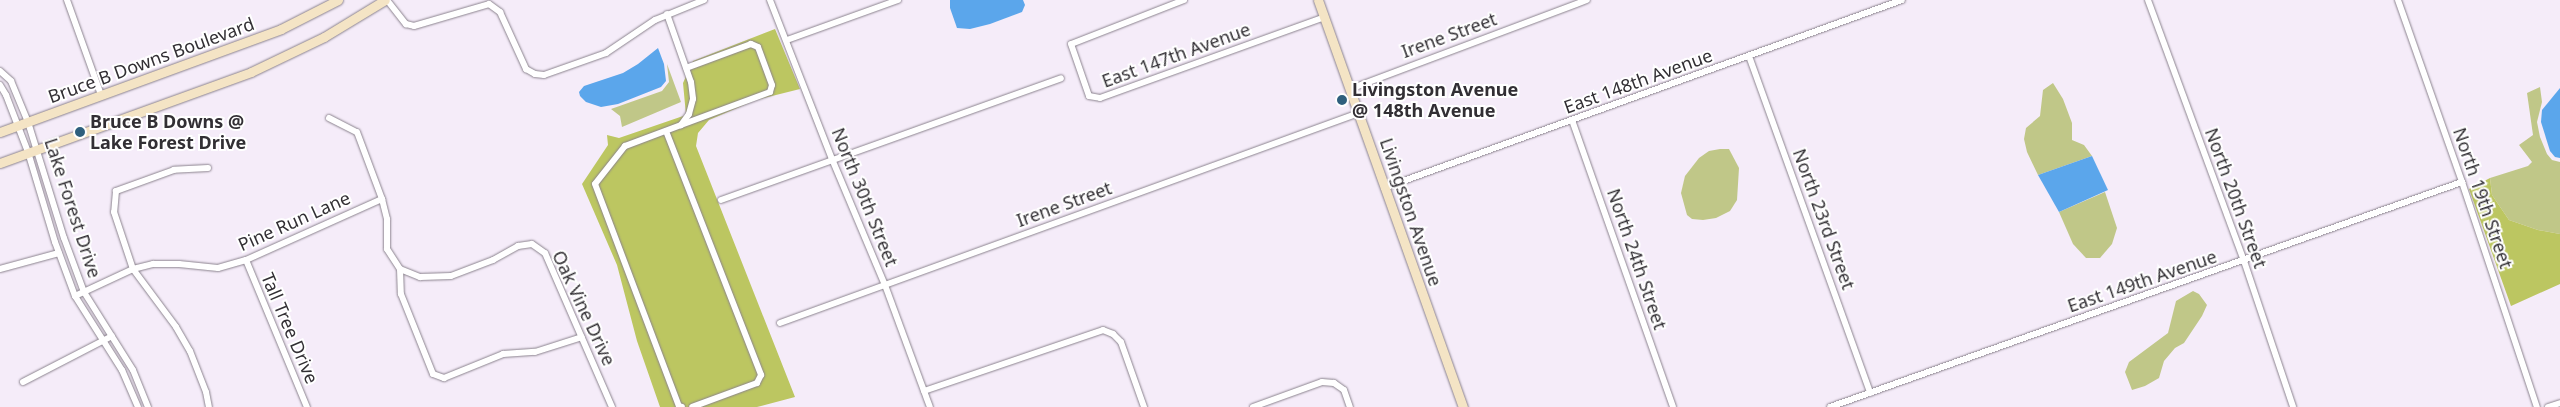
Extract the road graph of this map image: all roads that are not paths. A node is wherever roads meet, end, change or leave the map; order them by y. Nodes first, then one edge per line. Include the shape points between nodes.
1 (68, 0) edge
2 (338, 0) edge
3 (386, 0) edge
4 (704, 0) edge
5 (770, 0) edge
6 (898, 0) edge
7 (1184, 0) edge
8 (1318, 0) edge
9 (1587, 0) edge
10 (1902, 0) edge
11 (2148, 0) edge
12 (2398, 0) edge
13 (667, 14) junction
14 (1325, 18) junction
15 (787, 40) junction
16 (1750, 56) junction
17 (686, 68) junction
18 (0, 71) edge
19 (1061, 78) dead end
20 (0, 85) edge
21 (1350, 88) junction
22 (101, 95) junction
23 (1359, 113) junction
24 (329, 118) dead end
25 (1572, 120) junction
26 (28, 122) junction
27 (681, 125) junction
28 (18, 126) junction
29 (666, 131) junction
30 (0, 132) edge
31 (38, 148) junction
32 (28, 152) junction
33 (832, 159) junction
34 (0, 163) edge
35 (208, 168) dead end
36 (2462, 182) junction
37 (1384, 188) junction
38 (382, 199) junction
39 (721, 200) dead end
40 (59, 253) junction
41 (246, 260) junction
42 (2244, 261) junction
43 (0, 269) edge
44 (134, 269) junction
45 (400, 269) junction
46 (885, 285) junction
47 (84, 292) junction
48 (75, 296) junction
49 (780, 323) dead end
50 (112, 336) junction
51 (582, 338) junction
52 (104, 343) junction
53 (23, 382) dead end
54 (924, 391) junction
55 (1870, 393) junction
56 (2560, 403) edge
57 (138, 407) edge
58 (148, 407) edge
59 (209, 407) edge
60 (307, 407) edge
61 (612, 407) edge
62 (682, 407) edge
63 (692, 407) edge
64 (928, 407) edge
65 (1144, 407) edge
66 (1253, 407) edge
67 (1350, 407) edge
68 (1463, 407) edge
69 (1673, 407) edge
70 (1830, 407) edge
71 (2293, 407) edge
72 (2537, 407) edge
73 (2548, 407) edge

1 - 22 street
2 - 22 main road, Bruce B Downs Boulevard via 281,29
3 - 13 street via 406,24 414,26 489,4 500,12 526,69 544,75 606,53
3 - 31 main road via 324,37 251,72
4 - 13 street
5 - 15 street, North 30th Street
6 - 15 street
7 - 14 street, East 147th Avenue via 1071,44 1089,96 1100,98
8 - 14 main road, Livingston Avenue
9 - 21 street, Irene Street
10 - 16 street, East 148th Avenue
11 - 42 street, North 20th Street
12 - 36 street, North 19th Street
13 - 17 street
14 - 21 main road, Livingston Avenue
15 - 33 street, North 30th Street
16 - 25 street, East 148th Avenue
16 - 55 street, North 23rd Street
17 - 27 street via 693,99
17 - 27 street via 751,44 758,47 772,85 770,92
18 - 26 street, Lake Forest Drive via 11,81
19 - 33 street
20 - 28 street, Lake Forest Drive
21 - 23 main road, Livingston Avenue
22 - 26 main road, Bruce B Downs Boulevard
23 - 37 main road, Livingston Avenue
23 - 46 street, Irene Street
24 - 38 street via 357,132
25 - 37 street, East 148th Avenue
25 - 69 street, North 24th Street
26 - 28 main road, Bruce B Downs Boulevard
26 - 31 street, Lake Forest Drive
27 - 29 street
28 - 30 main road, Bruce B Downs Boulevard
28 - 32 street, Lake Forest Drive
29 - 62 street via 625,146 595,184
29 - 63 street via 761,375 758,383
31 - 32 main road
31 - 47 street, Lake Forest Drive via 64,238
32 - 34 main road
32 - 40 street, Lake Forest Drive
33 - 39 street
33 - 46 street, North 30th Street
35 - 44 street via 174,170 116,191 114,212
36 - 42 street, East 149th Avenue
36 - 72 street, North 19th Street
37 - 68 main road, Livingston Avenue
38 - 41 street, Pine Run Lane
38 - 45 street via 388,219 387,249
40 - 43 street
40 - 48 street, Lake Forest Drive
41 - 44 street, Pine Run Lane via 218,268 153,264
41 - 60 street, Tall Tree Drive
42 - 55 street, East 149th Avenue
42 - 71 street, North 20th Street
44 - 47 street, Pine Run Lane
44 - 59 street via 190,351
45 - 51 street, Oak Vine Drive via 420,277 450,276 493,260 518,246 532,244 544,254
45 - 51 street via 401,294 433,374 444,378 503,354 535,352
46 - 49 street, Irene Street
46 - 54 street, North 30th Street
47 - 48 street, Pine Run Lane
47 - 50 street, Lake Forest Drive
48 - 52 street, Lake Forest Drive
50 - 52 street
50 - 58 street, Lake Forest Drive via 133,370
51 - 61 street, Oak Vine Drive
52 - 53 street
52 - 57 street, Lake Forest Drive via 122,370
54 - 64 street, North 30th Street
54 - 65 street via 1103,330 1121,342
55 - 70 street, East 149th Avenue
56 - 73 street
66 - 67 street via 1322,382 1344,390

